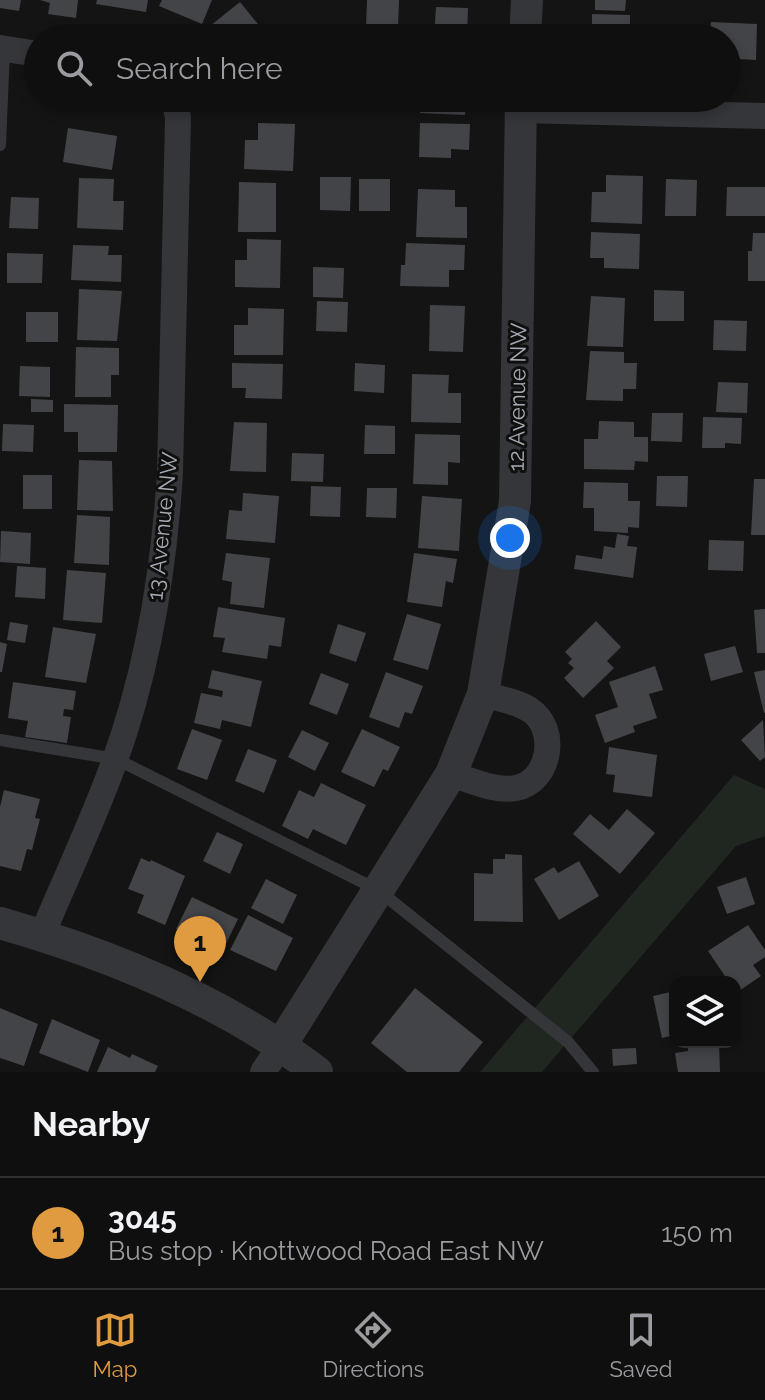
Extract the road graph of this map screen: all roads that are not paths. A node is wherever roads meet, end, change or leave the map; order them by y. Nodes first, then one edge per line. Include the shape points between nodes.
1 (527, 0) edge
2 (526, 24) edge
3 (2, 48) edge
4 (24, 52) edge
5 (175, 112) edge
6 (521, 112) edge
7 (684, 112) edge
8 (765, 116) edge
9 (0, 145) edge
10 (483, 694) junction
11 (0, 740) edge
12 (116, 759) junction
13 (451, 774) junction
14 (378, 890) junction
15 (0, 923) edge
16 (42, 935) junction
17 (281, 1045) junction
18 (263, 1072) edge
19 (317, 1072) edge
20 (593, 1072) edge

1 - 2 street
3 - 4 street
3 - 9 lane
5 - 12 street, 13 Avenue NW via 167,524 141,671
6 - 10 street, 12 Avenue NW via 515,501
7 - 8 street
10 - 13 street, 12 Avenue NW
10 - 13 street via 521,705 538,717 548,749 543,768 533,781 510,789
11 - 12 lane
12 - 14 lane
12 - 16 street, 13 Avenue NW
13 - 14 street, 12 Avenue NW
14 - 17 street, 12 Avenue NW
14 - 20 lane via 568,1042
15 - 16 street
16 - 17 street via 170,985
17 - 18 street, 12 Avenue NW
17 - 19 street

